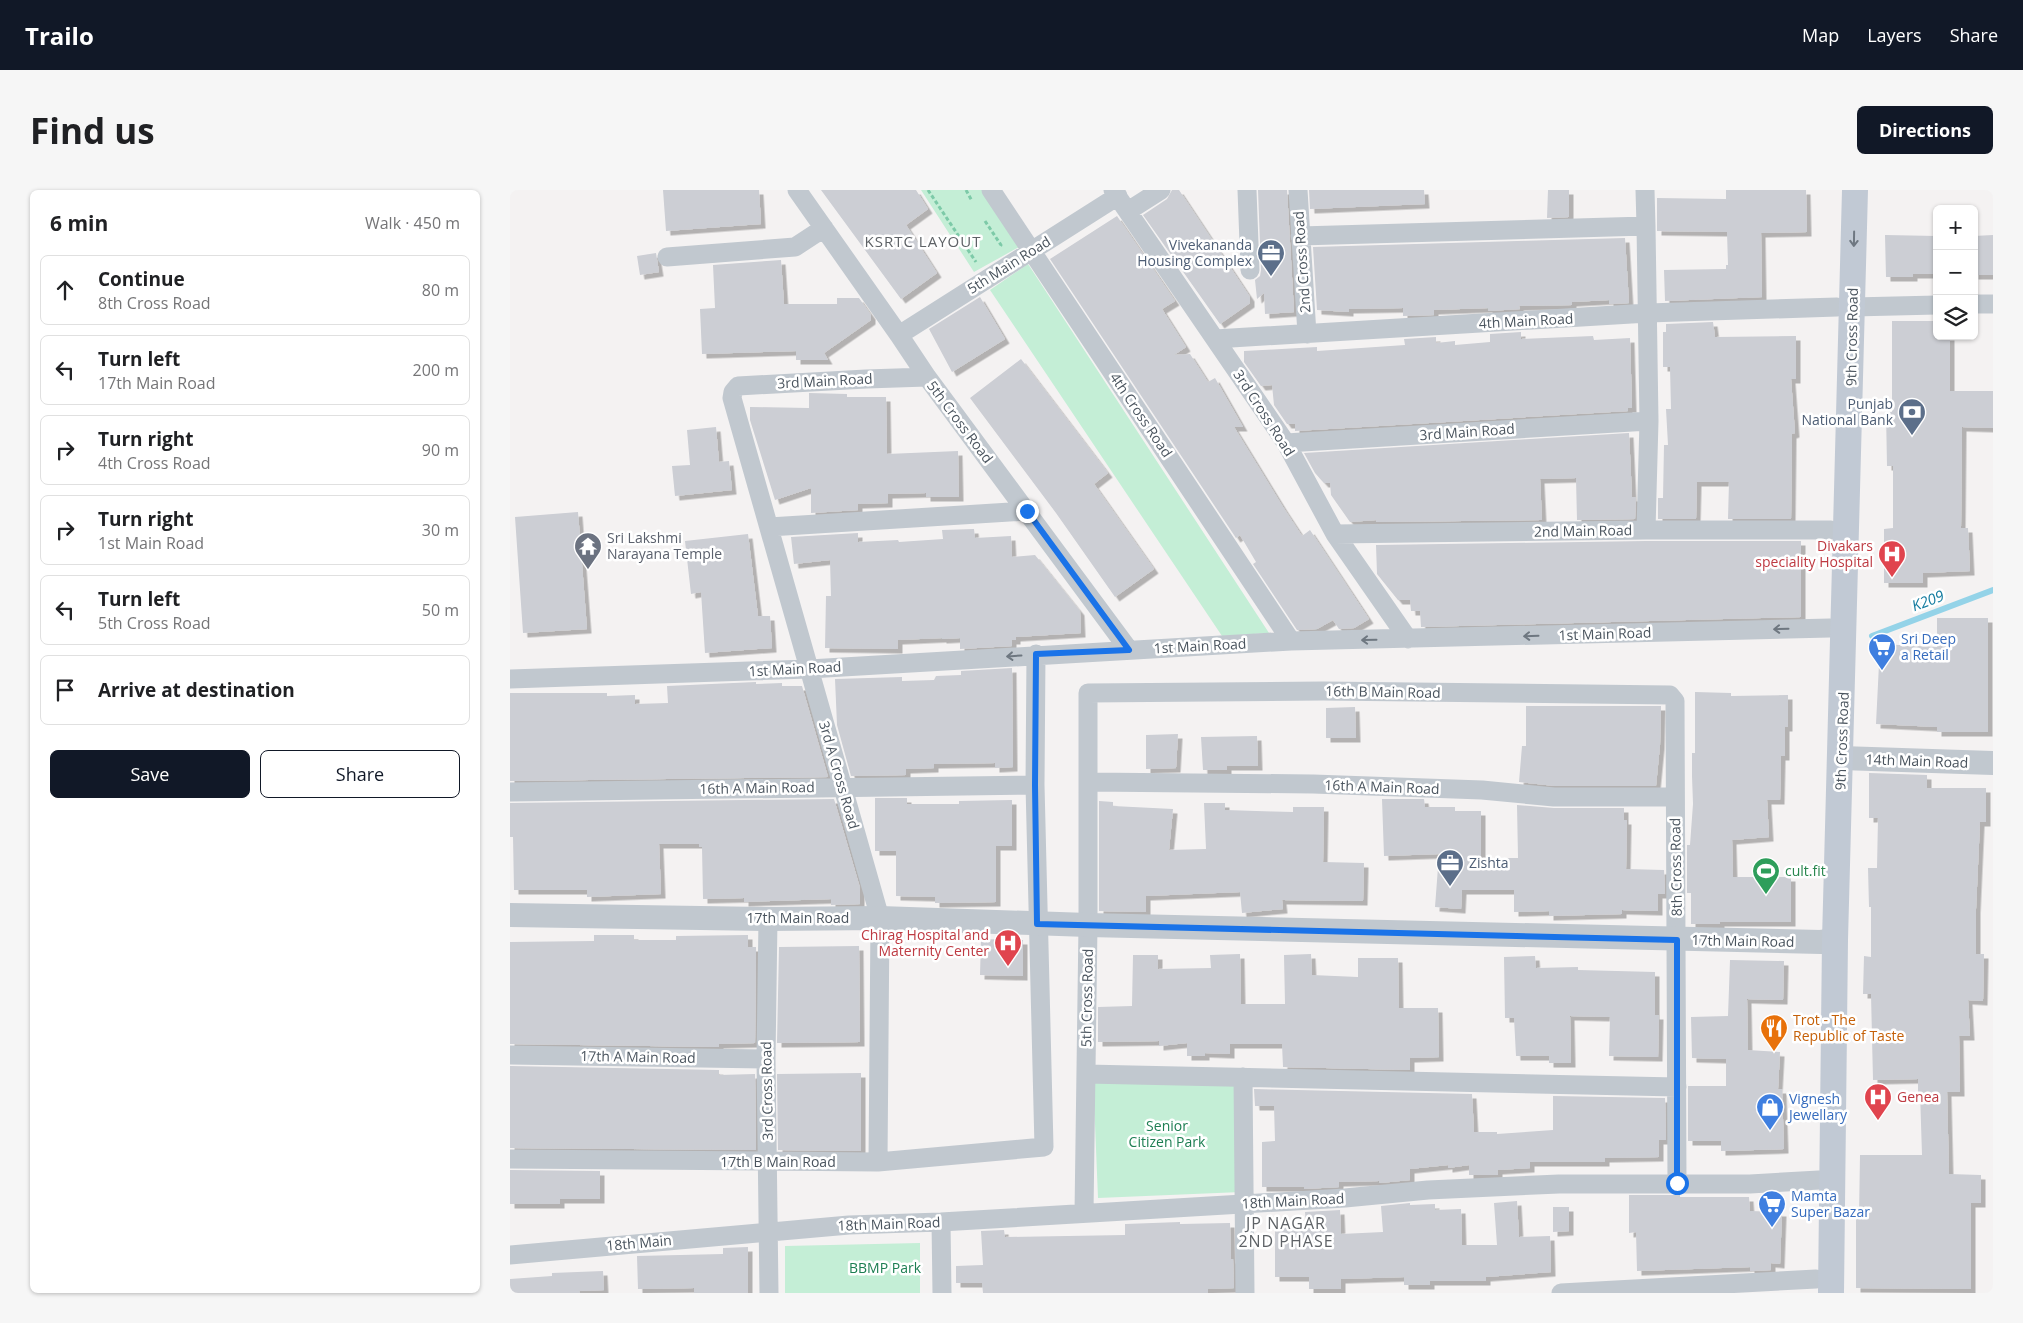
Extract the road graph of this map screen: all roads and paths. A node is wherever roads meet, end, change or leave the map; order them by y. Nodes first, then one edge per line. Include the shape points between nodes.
1 (797, 190) edge
2 (928, 190) edge
3 (966, 190) edge
4 (991, 190) edge
5 (1161, 190) edge
6 (1247, 190) edge
7 (1298, 190) edge
8 (1644, 190) edge
9 (1838, 190) edge
10 (1856, 190) edge
11 (1120, 199) edge
12 (976, 206) dead end
13 (981, 214) dead end
14 (1646, 226) junction
15 (824, 228) junction
16 (1300, 236) junction
17 (999, 251) dead end
18 (1032, 251) junction
19 (667, 257) dead end
20 (982, 264) dead end
21 (1250, 270) dead end
22 (1978, 304) edge
23 (1993, 304) edge
24 (1933, 305) edge
25 (1844, 307) junction
26 (1648, 314) junction
27 (1307, 334) junction
28 (899, 335) junction
29 (1215, 339) junction
30 (926, 378) junction
31 (732, 398) joint
32 (1649, 421) junction
33 (1286, 443) junction
34 (1027, 511) junction
35 (769, 527) junction
36 (1646, 530) junction
37 (1831, 530) junction
38 (1335, 534) junction
39 (1830, 628) junction
40 (1408, 639) junction
41 (1292, 641) junction
42 (1129, 650) junction
43 (1036, 654) junction
44 (809, 669) junction
45 (510, 679) edge
46 (1088, 693) joint
47 (1675, 701) joint
48 (1841, 758) junction
49 (1993, 763) edge
50 (1089, 782) junction
51 (1035, 785) junction
52 (842, 787) junction
53 (510, 792) edge
54 (1674, 797) junction
55 (510, 915) edge
56 (880, 918) junction
57 (768, 919) junction
58 (1037, 924) junction
59 (1088, 925) junction
60 (1677, 940) junction
61 (1828, 941) junction
62 (510, 1055) edge
63 (766, 1059) junction
64 (1086, 1074) junction
65 (1243, 1077) junction
66 (1677, 1087) junction
67 (510, 1159) edge
68 (768, 1162) junction
69 (878, 1162) junction
70 (1819, 1180) junction
71 (1677, 1183) junction
72 (1244, 1203) junction
73 (1084, 1213) junction
74 (941, 1222) junction
75 (768, 1231) junction
76 (510, 1255) edge
77 (1821, 1288) edge
78 (769, 1293) edge
79 (942, 1293) edge
80 (1245, 1293) edge
81 (1561, 1293) edge

1 - 15 street, 5th Cross Road
2 - 20 path via 976,262
3 - 12 path
4 - 18 street, 4th Cross Road
5 - 11 street, 5th Main Road
6 - 21 street
7 - 16 street, 2nd Cross Road
8 - 14 street
9 - 25 main road, 9th Cross Road
10 -> 25 main road, 9th Cross Road
11 - 18 street, 5th Main Road
11 - 29 street, 3rd Cross Road
13 - 17 path via 1001,245
14 - 16 street
14 - 26 street
15 - 19 street via 795,247
15 - 28 street, 5th Cross Road
16 - 27 street, 2nd Cross Road
18 - 28 street, 5th Main Road
18 - 41 street, 4th Cross Road
22 - 23 street
24 - 25 street, 4th Main Road
25 - 26 street, 4th Main Road
25 - 37 main road, 9th Cross Road
25 - 48 main road, 9th Cross Road
26 - 27 street, 4th Main Road
26 - 32 street
27 - 29 street, 4th Main Road
28 - 30 street, 5th Cross Road
29 - 33 street, 3rd Cross Road
30 - 31 street, 3rd Main Road via 866,378 738,386
30 - 34 street, 5th Cross Road
31 - 35 street, 3rd A Cross Road
32 - 33 street, 3rd Main Road
32 - 36 street
33 - 38 street, 3rd Cross Road
34 - 35 street
34 - 42 street, 5th Cross Road
35 - 44 street, 3rd A Cross Road
36 - 37 street, 2nd Main Road
36 - 38 street, 2nd Main Road
37 - 39 main road, 9th Cross Road
38 - 40 street, 3rd Cross Road
39 -> 40 street, 1st Main Road
39 - 61 main road, 9th Cross Road
40 -> 41 street, 1st Main Road
41 - 42 street, 1st Main Road
42 - 43 street, 1st Main Road
43 -> 44 street, 1st Main Road
43 - 51 street
44 - 45 street, 1st Main Road
44 - 52 street, 3rd A Cross Road
46 - 47 street, 16th B Main Road via 1667,694
46 - 50 street, 5th Cross Road
47 - 54 street, 8th Cross Road
48 - 49 street, 14th Main Road
48 - 61 main road, 9th Cross Road
50 - 54 street, 16th A Main Road via 1313,784 1482,790 1554,797
50 - 59 street, 5th Cross Road
51 - 52 street, 16th A Main Road
51 - 58 street
52 - 53 street, 16th A Main Road
52 - 56 street, 3rd A Cross Road
54 - 60 street, 8th Cross Road
55 - 57 street, 17th Main Road
56 - 57 street, 17th Main Road
56 - 58 street, 17th Main Road
56 - 69 street, 3rd A Cross Road
57 - 63 street, 3rd Cross Road
58 - 59 street, 17th Main Road
58 - 69 street, 17th B Main Road via 1044,1147
59 - 60 street, 17th Main Road
59 - 64 street, 5th Cross Road
60 - 61 street, 17th Main Road
60 - 66 street, 8th Cross Road
61 - 70 main road, 9th Cross Road
61 - 77 main road, 9th Cross Road
62 - 63 street, 17th A Main Road
63 - 68 street, 3rd Cross Road
64 - 65 street
64 - 73 street, 5th Cross Road
65 - 66 street
65 - 72 street
66 - 71 street, 8th Cross Road
67 - 68 street, 17th B Main Road
68 - 69 street, 17th B Main Road
68 - 75 street, 3rd Cross Road
70 - 71 street, 18th Main Road via 1750,1184
70 - 77 main road, 9th Cross Road
71 - 72 street, 18th Main Road via 1490,1187
72 - 73 street, 18th Main Road
72 - 80 street
73 - 74 street, 18th Main Road
74 - 75 street, 18th Main Road
74 - 79 street
75 - 76 street, 18th Main
75 - 78 street, 3rd Cross Road
77 - 81 street

